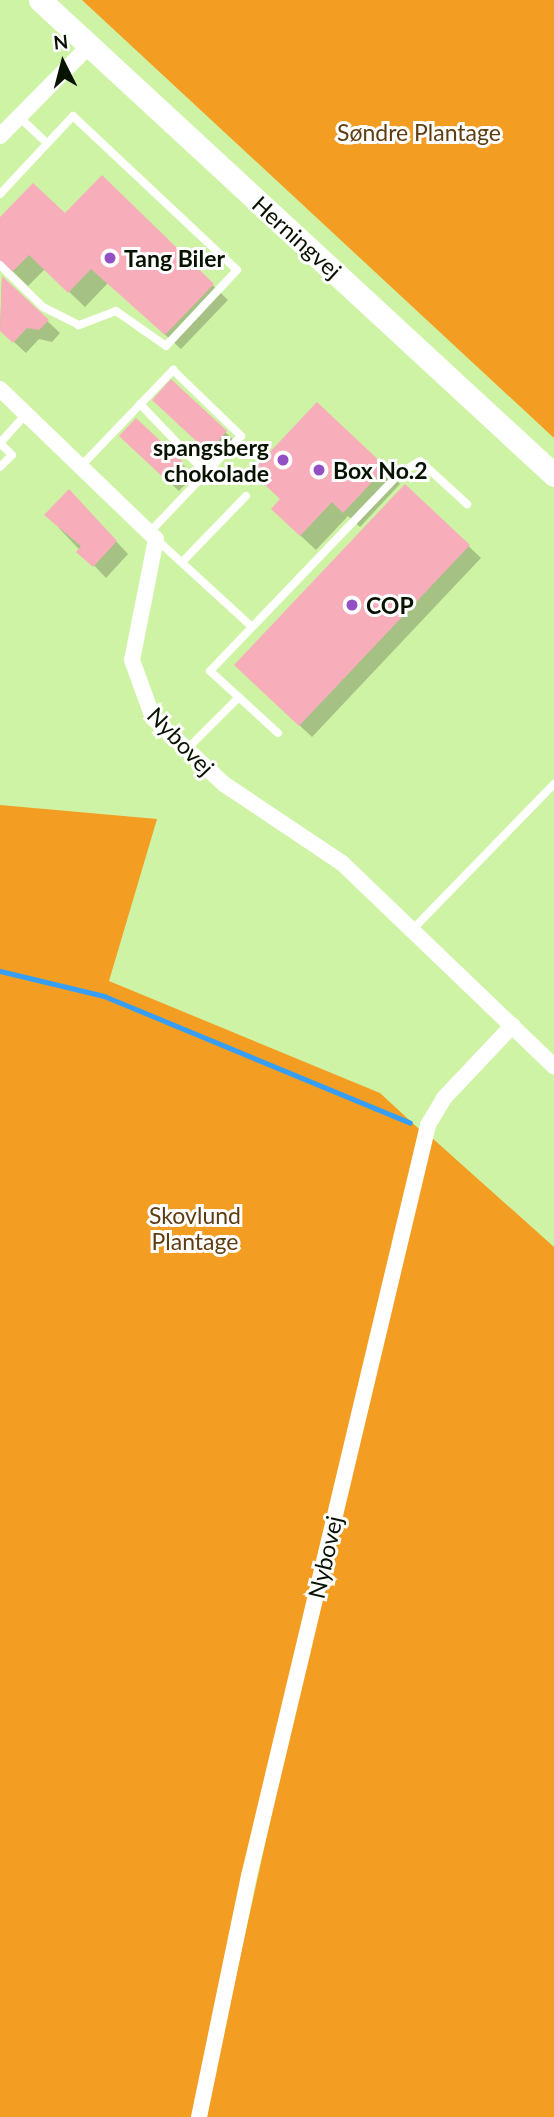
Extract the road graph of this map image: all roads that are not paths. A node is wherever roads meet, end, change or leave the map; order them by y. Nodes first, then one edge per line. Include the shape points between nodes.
1 (40, 0) edge
2 (89, 46) junction
3 (19, 117) junction
4 (0, 136) edge
5 (47, 143) junction
6 (0, 194) edge
7 (0, 265) edge
8 (0, 389) edge
9 (140, 404) junction
10 (26, 414) junction
11 (0, 443) edge
12 (82, 465) junction
13 (0, 467) edge
14 (206, 473) junction
15 (554, 475) edge
16 (246, 496) dead end
17 (467, 504) dead end
18 (154, 535) junction
19 (184, 560) junction
20 (251, 626) junction
21 (239, 697) junction
22 (278, 733) dead end
23 (184, 752) junction
24 (554, 784) edge
25 (412, 930) junction
26 (513, 1026) junction
27 (554, 1066) edge
28 (199, 2117) edge

1 - 2 main road, Herningvej
2 - 3 street
2 - 15 main road, Herningvej
3 - 4 street
3 - 5 lane
5 - 6 lane
5 - 7 lane via 73,116 237,271 166,346 116,311 79,326 43,307
8 - 10 street
9 - 12 lane
9 - 14 lane
9 - 14 lane via 173,370 241,436
10 - 11 lane
10 - 12 street
11 - 13 lane via 12,455
12 - 18 street
14 - 18 lane
16 - 19 lane
17 - 20 lane via 420,461
18 - 19 lane
18 - 23 street, Nybovej via 132,660 142,701
19 - 20 lane
20 - 21 lane via 210,671
21 - 22 lane
21 - 23 lane
23 - 25 street, Nybovej via 342,863
24 - 25 lane
25 - 26 street, Nybovej
26 - 27 street, Nybovej
26 - 28 street, Nybovej via 444,1098 428,1125 249,1877

